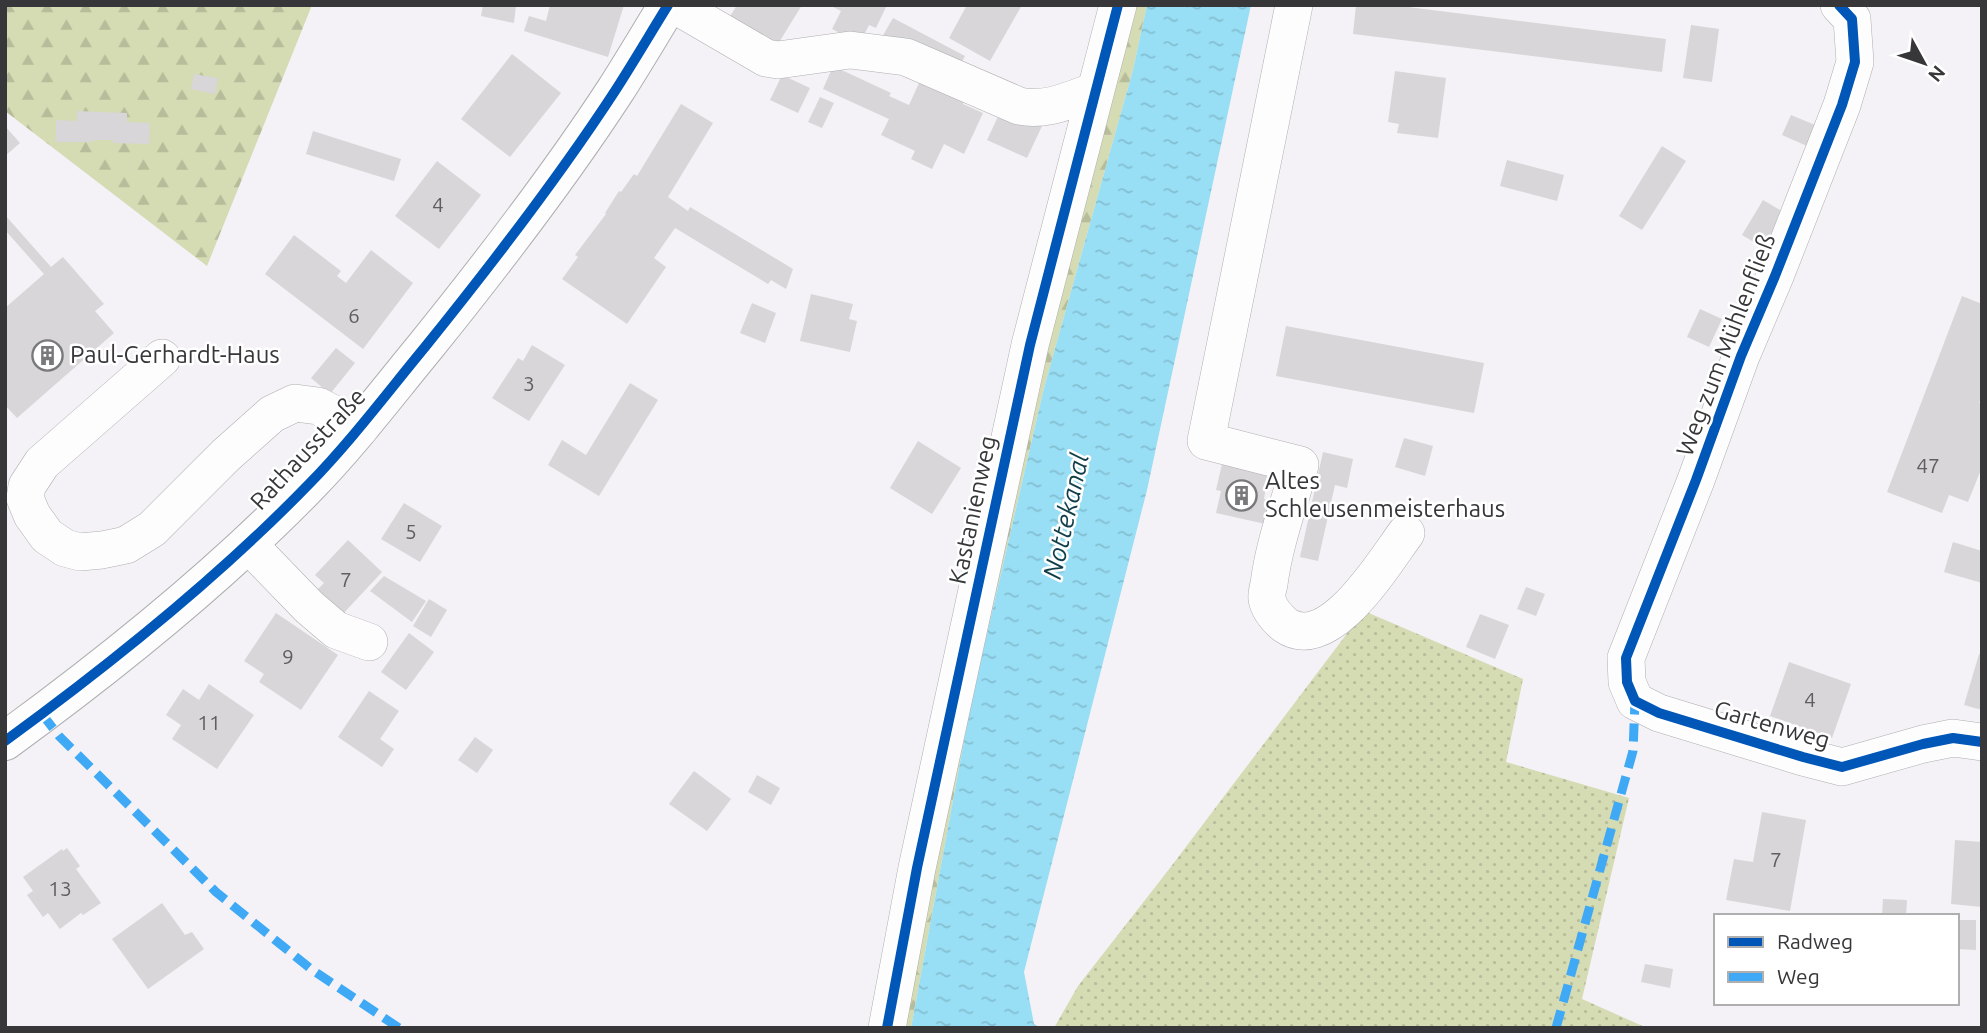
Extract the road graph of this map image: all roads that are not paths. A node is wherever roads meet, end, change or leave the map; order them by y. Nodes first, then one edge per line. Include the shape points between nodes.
1 (668, 5) edge
2 (675, 5) edge
3 (1118, 5) edge
4 (1294, 5) edge
5 (1839, 5) edge
6 (1095, 91) junction
7 (162, 358) dead end
8 (359, 428) junction
9 (1406, 533) dead end
10 (248, 544) junction
11 (369, 642) dead end
12 (1635, 701) joint
13 (6, 738) edge
14 (1982, 742) edge
15 (887, 1028) edge

1 - 8 main road, Rathausstraße via 536,204
2 - 6 street via 766,58 850,50 906,57 1029,108
3 - 6 street, Kastanienweg
4 - 9 street via 1206,441 1300,465 1270,571 1267,599 1276,618 1289,628 1307,631 1350,608
5 - 12 street, Weg zum Mühlenfließ via 1852,19 1856,62 1626,658 1627,682
6 - 15 street, Kastanienweg via 1030,345
7 - 8 street via 42,463 27,486 25,498 32,515 47,536 65,548 80,552 126,545 152,528 272,414 295,403 318,406
8 - 10 main road, Rathausstraße
10 - 11 street via 337,630
10 - 13 main road, Rathausstraße via 114,657
12 - 14 street, Gartenweg via 1659,713 1842,767 1953,738

